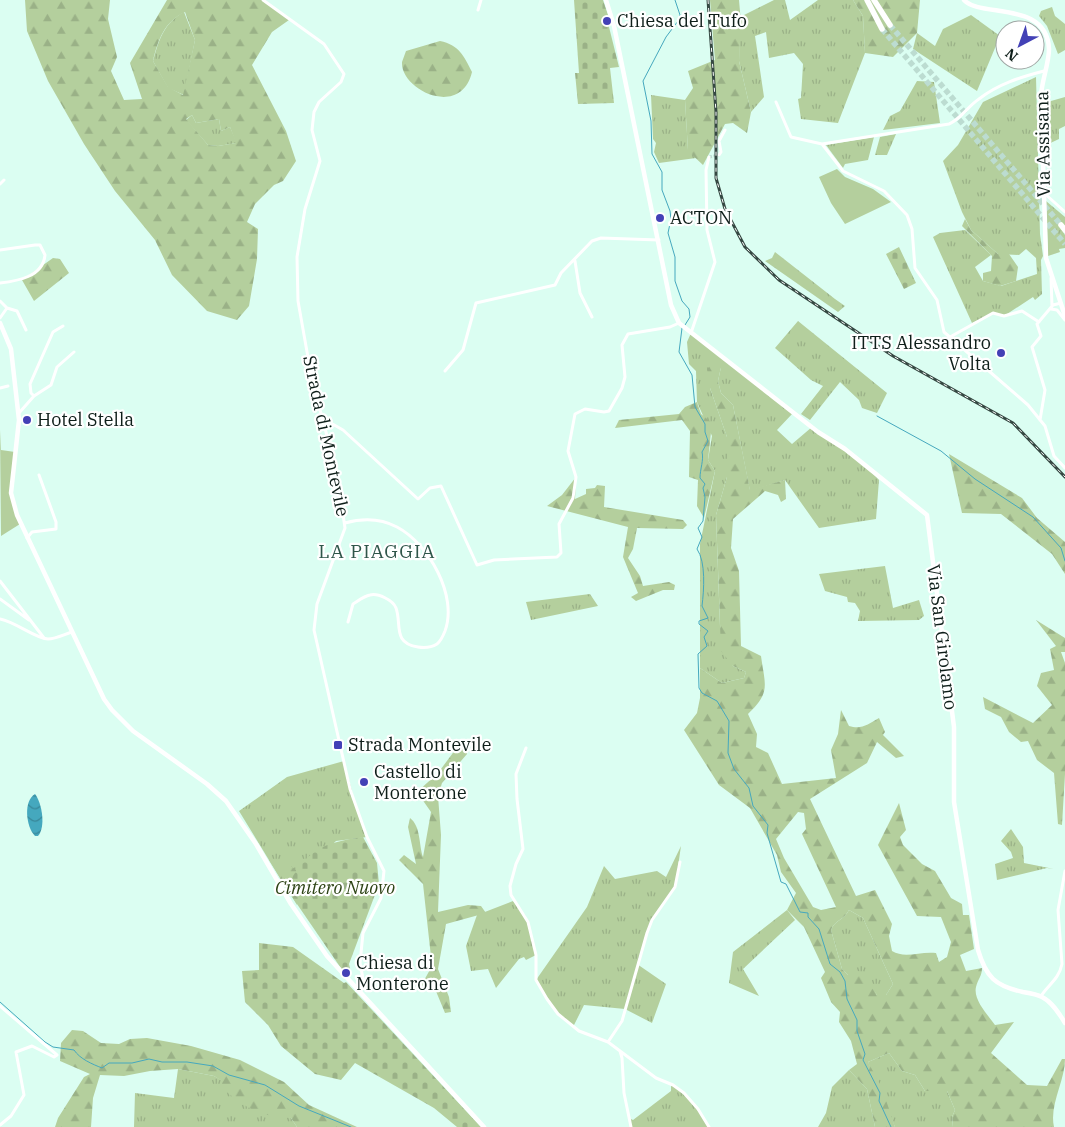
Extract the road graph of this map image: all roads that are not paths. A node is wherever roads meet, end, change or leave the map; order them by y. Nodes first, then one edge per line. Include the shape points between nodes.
1 (262, 0) edge
2 (481, 0) edge
3 (606, 0) edge
4 (867, 0) edge
5 (874, 0) edge
6 (964, 0) edge
7 (478, 10) dead end
8 (890, 25) tunnel mouth
9 (882, 29) tunnel mouth
10 (1044, 71) junction
11 (776, 102) dead end
12 (725, 130) dead end
13 (822, 144) junction
14 (719, 155) dead end
15 (709, 157) dead end
16 (4, 180) dead end
17 (0, 184) edge
18 (1043, 193) junction
19 (1065, 212) edge
20 (659, 240) junction
21 (0, 250) edge
22 (574, 260) junction
23 (1051, 277) junction
24 (0, 284) edge
25 (0, 301) edge
26 (1061, 304) junction
27 (7, 308) junction
28 (1050, 309) junction
29 (1065, 316) edge
30 (592, 317) dead end
31 (0, 318) edge
32 (1065, 320) edge
33 (1039, 322) junction
34 (0, 323) edge
35 (679, 323) junction
36 (64, 326) dead end
37 (26, 330) dead end
38 (690, 331) junction
39 (0, 333) edge
40 (950, 337) junction
41 (10, 344) junction
42 (74, 352) dead end
43 (444, 371) dead end
44 (8, 386) dead end
45 (0, 388) edge
46 (34, 396) junction
47 (18, 414) junction
48 (1040, 420) junction
49 (324, 423) junction
50 (1065, 468) edge
51 (39, 475) dead end
52 (345, 523) junction
53 (27, 538) junction
54 (0, 581) edge
55 (0, 599) edge
56 (0, 619) edge
57 (29, 620) junction
58 (348, 622) dead end
59 (72, 632) junction
60 (45, 639) junction
61 (526, 748) dead end
62 (680, 862) dead end
63 (1065, 871) edge
64 (359, 993) junction
65 (1041, 996) junction
66 (0, 1006) edge
67 (1065, 1023) edge
68 (608, 1042) junction
69 (620, 1051) junction
70 (0, 1125) edge
71 (484, 1127) edge
72 (631, 1127) edge
73 (709, 1127) edge

1 - 49 street, Strada di Montevile via 324,44 344,74 341,82 319,102 314,112 312,130 320,161 305,209 297,257 298,301 312,380
2 - 7 street
3 - 20 street
4 - 9 highway
5 - 8 highway
6 - 10 street, Via Assisana via 972,5 1019,10 1038,22 1048,42 1049,54
10 - 13 street via 1002,85 979,98 949,124
10 - 18 street, Via Assisana via 1041,95
11 - 13 street via 791,137
12 - 14 street via 719,141
13 - 40 street via 843,171 884,191 907,215 912,229 915,268 937,300 942,327
15 - 38 street via 706,170 707,230 715,262
16 - 17 street
18 - 19 street
18 - 23 street, Via Assisana via 1046,258
20 - 22 street via 601,238 592,242
20 - 35 street via 671,305
21 - 24 street via 35,245 40,246 45,255 42,266 28,277
22 - 30 street via 580,293
22 - 43 street via 555,285 476,302 463,350
23 - 26 street, Via Assisana
23 - 28 street via 1053,296
25 - 27 street
26 - 28 street
26 - 29 street, Via Assisana
27 - 31 street
27 - 37 street via 17,311
28 - 32 street via 1057,310
28 - 33 street
33 - 40 street via 1022,311 1004,316 993,313
33 - 48 street via 1037,327 1041,336 1032,347 1046,390
34 - 41 street
35 - 38 street, Via San Girolamo
35 - 49 street via 628,334 622,345 625,377 609,411 585,409 575,414 568,451 576,477 573,498 559,524 560,553 557,557 494,560 477,565 441,486 430,488 418,499 342,430 329,422
36 - 46 street via 53,332 30,384
38 - 65 street, Via San Girolamo via 927,515 954,727 954,802 978,950 982,963 995,982 1004,988
39 - 41 street
40 - 48 street via 1010,388
41 - 47 street
42 - 46 street via 57,367 51,385
44 - 45 street
46 - 47 street
47 - 53 street via 12,493
48 - 50 street via 1054,456
49 - 52 street, Strada di Montevile
51 - 53 street via 56,529 32,532
52 - 58 street via 359,519 377,520 397,527 411,538 438,573 447,604 448,624 437,644 416,647 406,642 397,629 396,608 392,603 371,595 353,604
52 - 64 street, Strada di Montevile via 317,604 314,630 350,789 384,872 381,898 363,932 360,963 364,984
53 - 59 street
54 - 57 street
55 - 57 street
56 - 60 street
57 - 60 street
59 - 60 street
59 - 64 street via 112,710 133,730 226,801 327,956
61 - 68 street via 516,774 523,849 510,886 511,895 528,922 536,955 536,980 547,999 558,1014 579,1031
62 - 68 street via 675,887 647,933 622,1021
63 - 65 street via 1058,910 1061,972
64 - 71 street
65 - 67 street
66 - 70 street via 58,1055 50,1056 32,1046 16,1052 24,1095
68 - 69 street
69 - 72 street
69 - 73 street via 656,1078 684,1093

